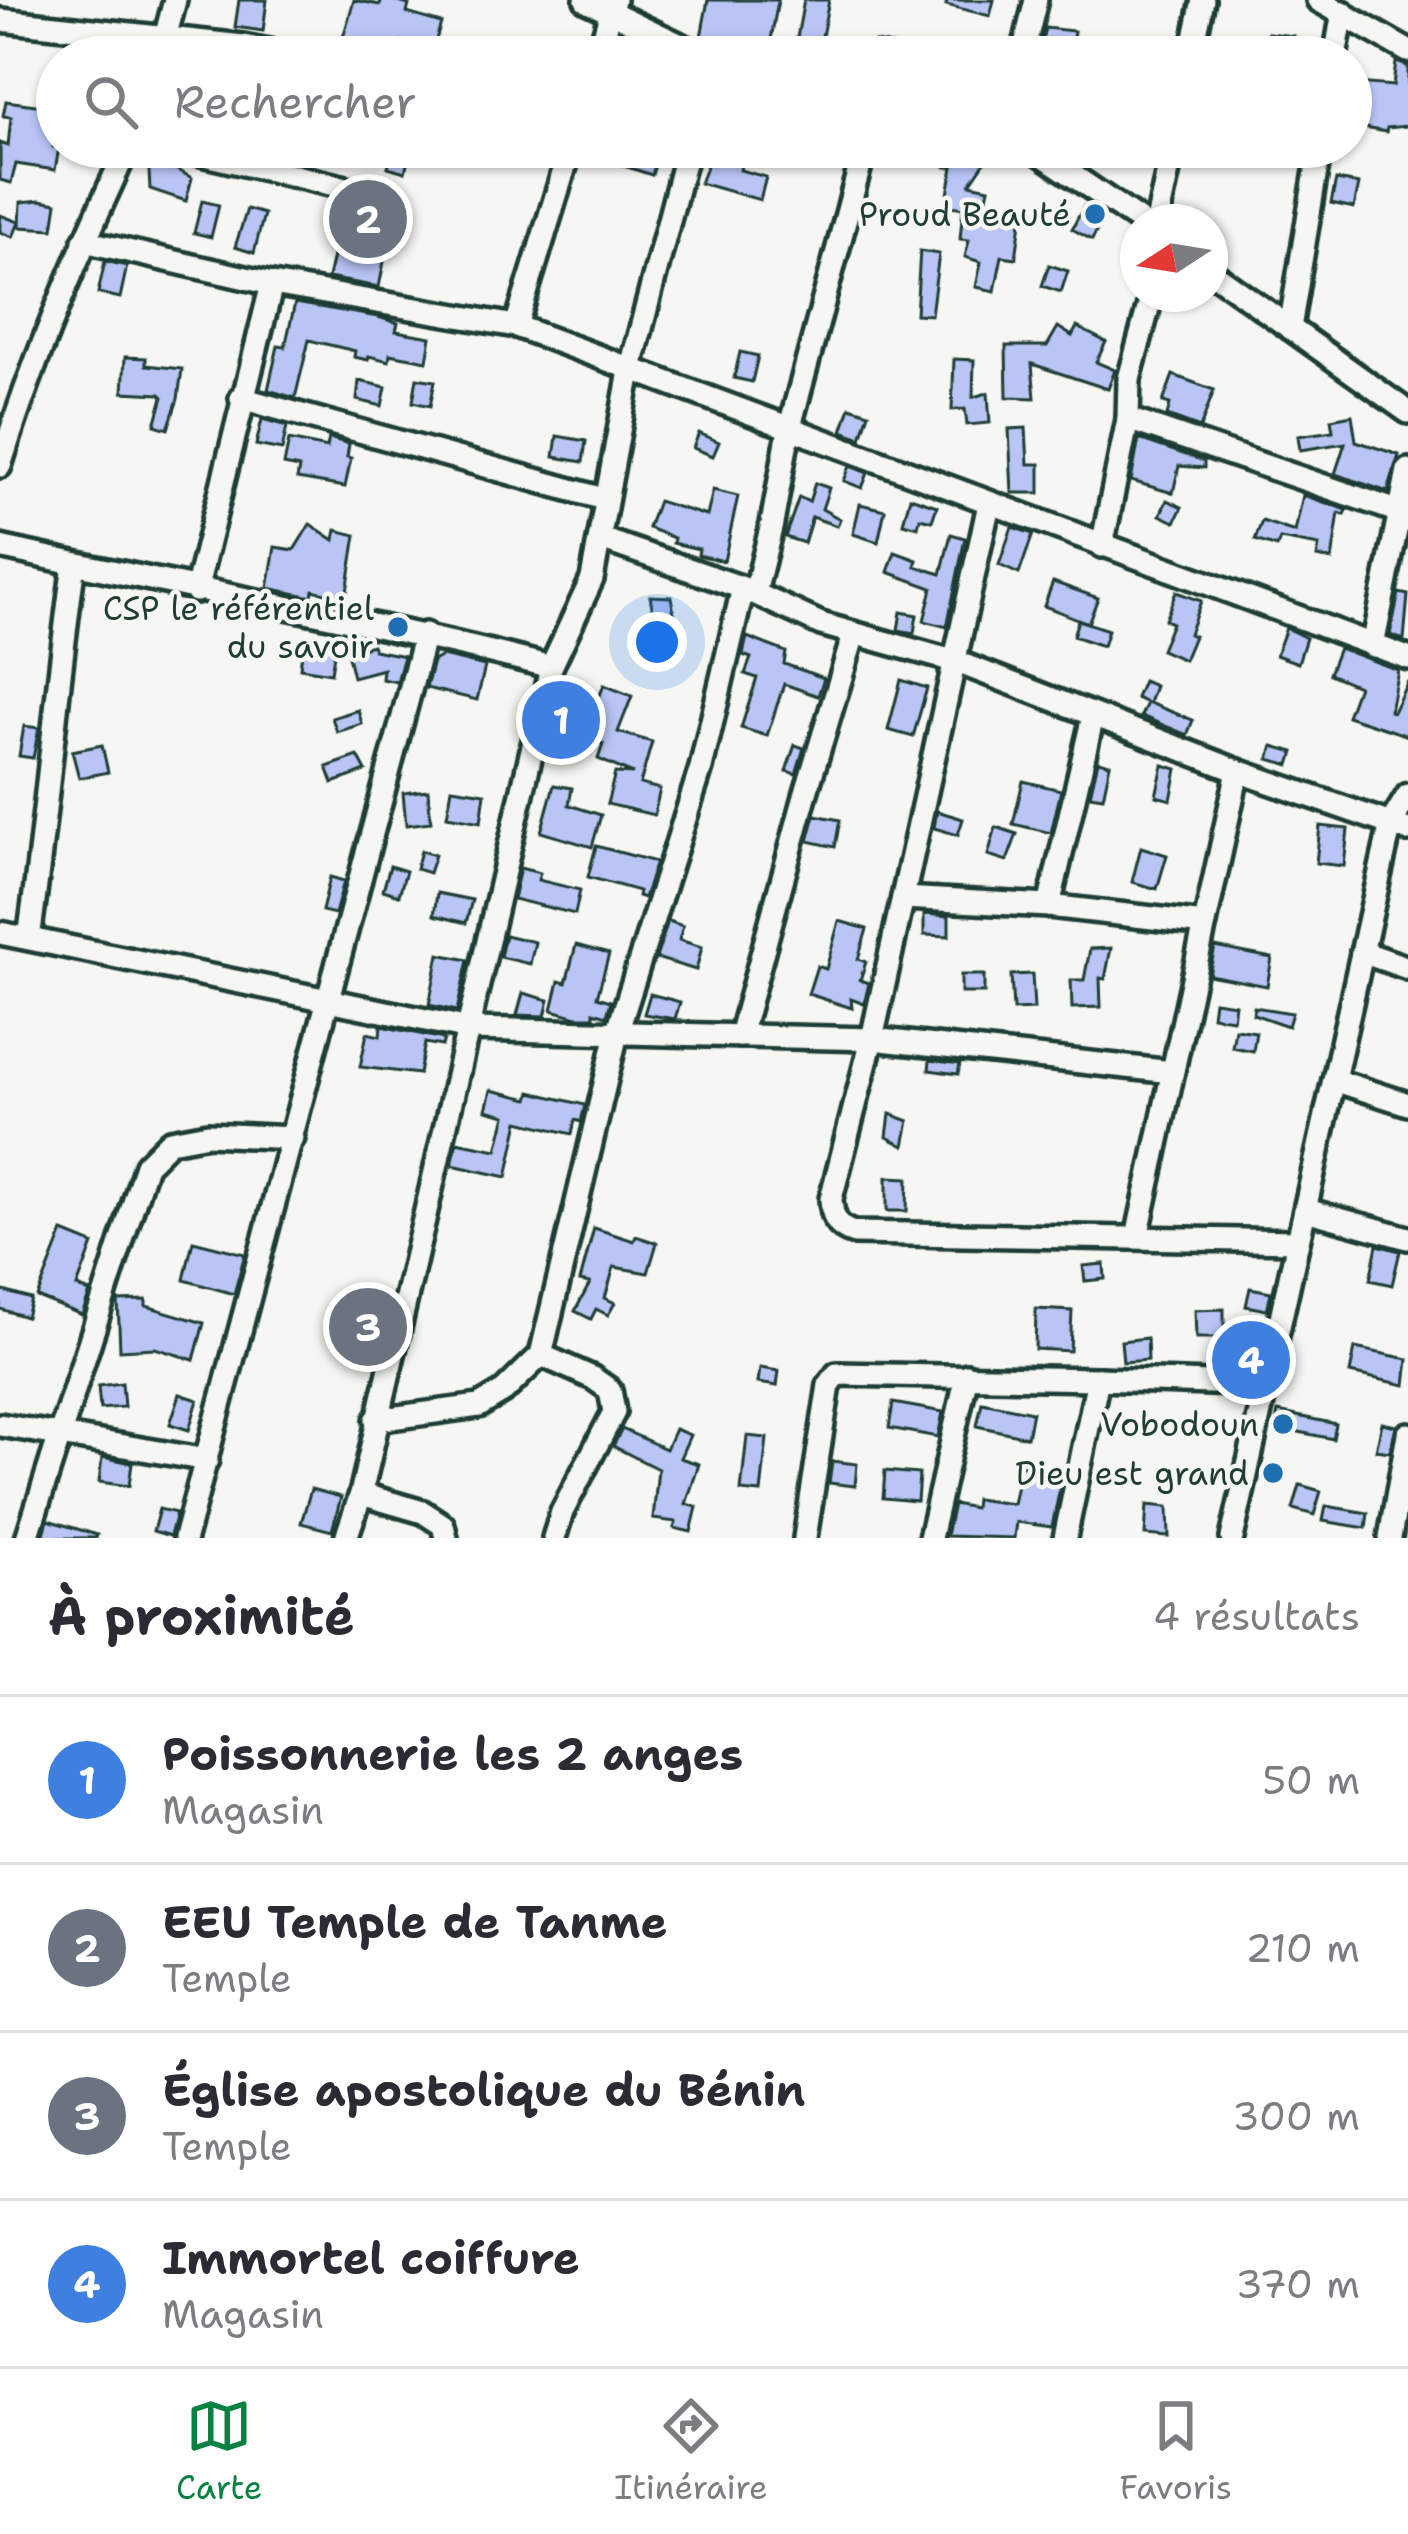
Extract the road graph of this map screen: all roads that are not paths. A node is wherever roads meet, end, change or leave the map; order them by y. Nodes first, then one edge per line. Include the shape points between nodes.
1 (175, 0) edge
2 (586, 0) edge
3 (1036, 0) edge
4 (1203, 0) edge
5 (1318, 0) edge
6 (613, 6) edge
7 (1342, 12) junction
8 (0, 20) edge
9 (93, 36) edge
10 (166, 36) edge
11 (604, 36) edge
12 (668, 36) edge
13 (1027, 36) edge
14 (1195, 36) edge
15 (1338, 36) edge
16 (1408, 51) edge
17 (118, 168) edge
18 (261, 168) edge
19 (565, 168) edge
20 (683, 168) edge
21 (859, 168) edge
22 (1062, 168) edge
23 (1168, 168) edge
24 (1317, 168) edge
25 (351, 189) dead end
26 (1161, 204) edge
27 (1120, 208) edge
28 (84, 241) junction
29 (272, 284) junction
30 (1228, 284) edge
31 (1147, 312) edge
32 (516, 326) junction
33 (1290, 328) junction
34 (630, 371) junction
35 (241, 398) junction
36 (1408, 412) edge
37 (1128, 419) junction
38 (789, 430) junction
39 (0, 466) edge
40 (1408, 470) edge
41 (604, 499) junction
42 (989, 504) junction
43 (1400, 512) junction
44 (601, 539) junction
45 (1102, 546) junction
46 (0, 547) edge
47 (74, 563) junction
48 (749, 590) junction
49 (196, 591) junction
50 (425, 634) junction
51 (854, 634) junction
52 (1373, 646) junction
53 (1408, 658) edge
54 (957, 662) junction
55 (551, 668) junction
56 (1093, 716) junction
57 (1238, 771) junction
58 (1408, 795) edge
59 (1399, 827) edge
60 (903, 898) junction
61 (1049, 906) junction
62 (1205, 924) junction
63 (0, 933) edge
64 (29, 938) junction
65 (1362, 952) junction
66 (1408, 968) edge
67 (330, 998) junction
68 (470, 1029) junction
69 (617, 1033) junction
70 (740, 1036) junction
71 (872, 1039) junction
72 (1172, 1072) junction
73 (1334, 1080) junction
74 (1408, 1104) edge
75 (292, 1138) junction
76 (1306, 1210) junction
77 (1137, 1237) junction
78 (1408, 1238) edge
79 (1297, 1241) junction
80 (541, 1355) junction
81 (967, 1375) junction
82 (1098, 1379) junction
83 (1266, 1385) junction
84 (376, 1420) junction
85 (0, 1425) edge
86 (61, 1434) junction
87 (1408, 1434) edge
88 (207, 1460) junction
89 (361, 1494) junction
90 (27, 1538) edge
91 (185, 1538) edge
92 (346, 1538) edge
93 (446, 1538) edge
94 (554, 1538) edge
95 (805, 1538) edge
96 (930, 1538) edge
97 (1065, 1538) edge
98 (1232, 1538) edge
99 (1390, 1538) edge

1 - 10 street
2 - 6 street
3 - 13 street
4 - 14 street
5 - 7 street
6 - 11 street
6 - 12 street
7 - 15 street
7 - 16 street
8 - 9 street
17 - 28 street
18 - 25 street
19 - 32 street
20 - 34 street
21 - 38 street
22 - 27 street
23 - 26 street
24 - 33 street
28 - 29 street
28 - 39 street
29 - 32 street
29 - 35 street
30 - 33 street
31 - 37 street via 1129,379
32 - 34 street
33 - 36 street
34 - 38 street
34 - 41 street
35 - 41 street
35 - 49 street
37 - 43 street
37 - 45 street
38 - 42 street
38 - 48 street via 772,524
40 - 43 street
41 - 44 street
42 - 45 street
42 - 54 street
43 - 52 street
44 - 48 street
44 - 55 street via 592,579
45 - 52 street
46 - 47 street
47 - 49 street
47 - 64 street
48 - 51 street
48 - 69 street
49 - 50 street
50 - 55 street
50 - 67 street
51 - 54 street
51 - 70 street
52 - 53 street
54 - 56 street
54 - 60 street
55 - 68 street
56 - 57 street
56 - 61 street
57 - 59 street
57 - 62 street
58 - 59 street
59 - 65 street
60 - 61 street
60 - 71 street
61 - 62 street
62 - 72 street
63 - 64 street
64 - 67 street
65 - 66 street
65 - 73 street
67 - 68 street
67 - 75 street
68 - 69 street
68 - 84 street
69 - 70 street
69 - 80 street
70 - 71 street
71 - 72 street
71 - 77 street via 831,1199 844,1230
72 - 77 street
73 - 74 street
73 - 76 street
75 - 86 street via 208,1134 170,1142 146,1166
75 - 88 street
76 - 78 street
76 - 79 street
77 - 79 street
79 - 83 street
80 - 84 street via 479,1406
80 - 94 street via 610,1390 614,1412
81 - 82 street
81 - 95 street via 832,1378
81 - 96 street
82 - 83 street
82 - 97 street
83 - 98 street
84 - 89 street
85 - 86 street
86 - 88 street
86 - 90 street
87 - 99 street
88 - 91 street
89 - 92 street
89 - 93 street via 423,1512

